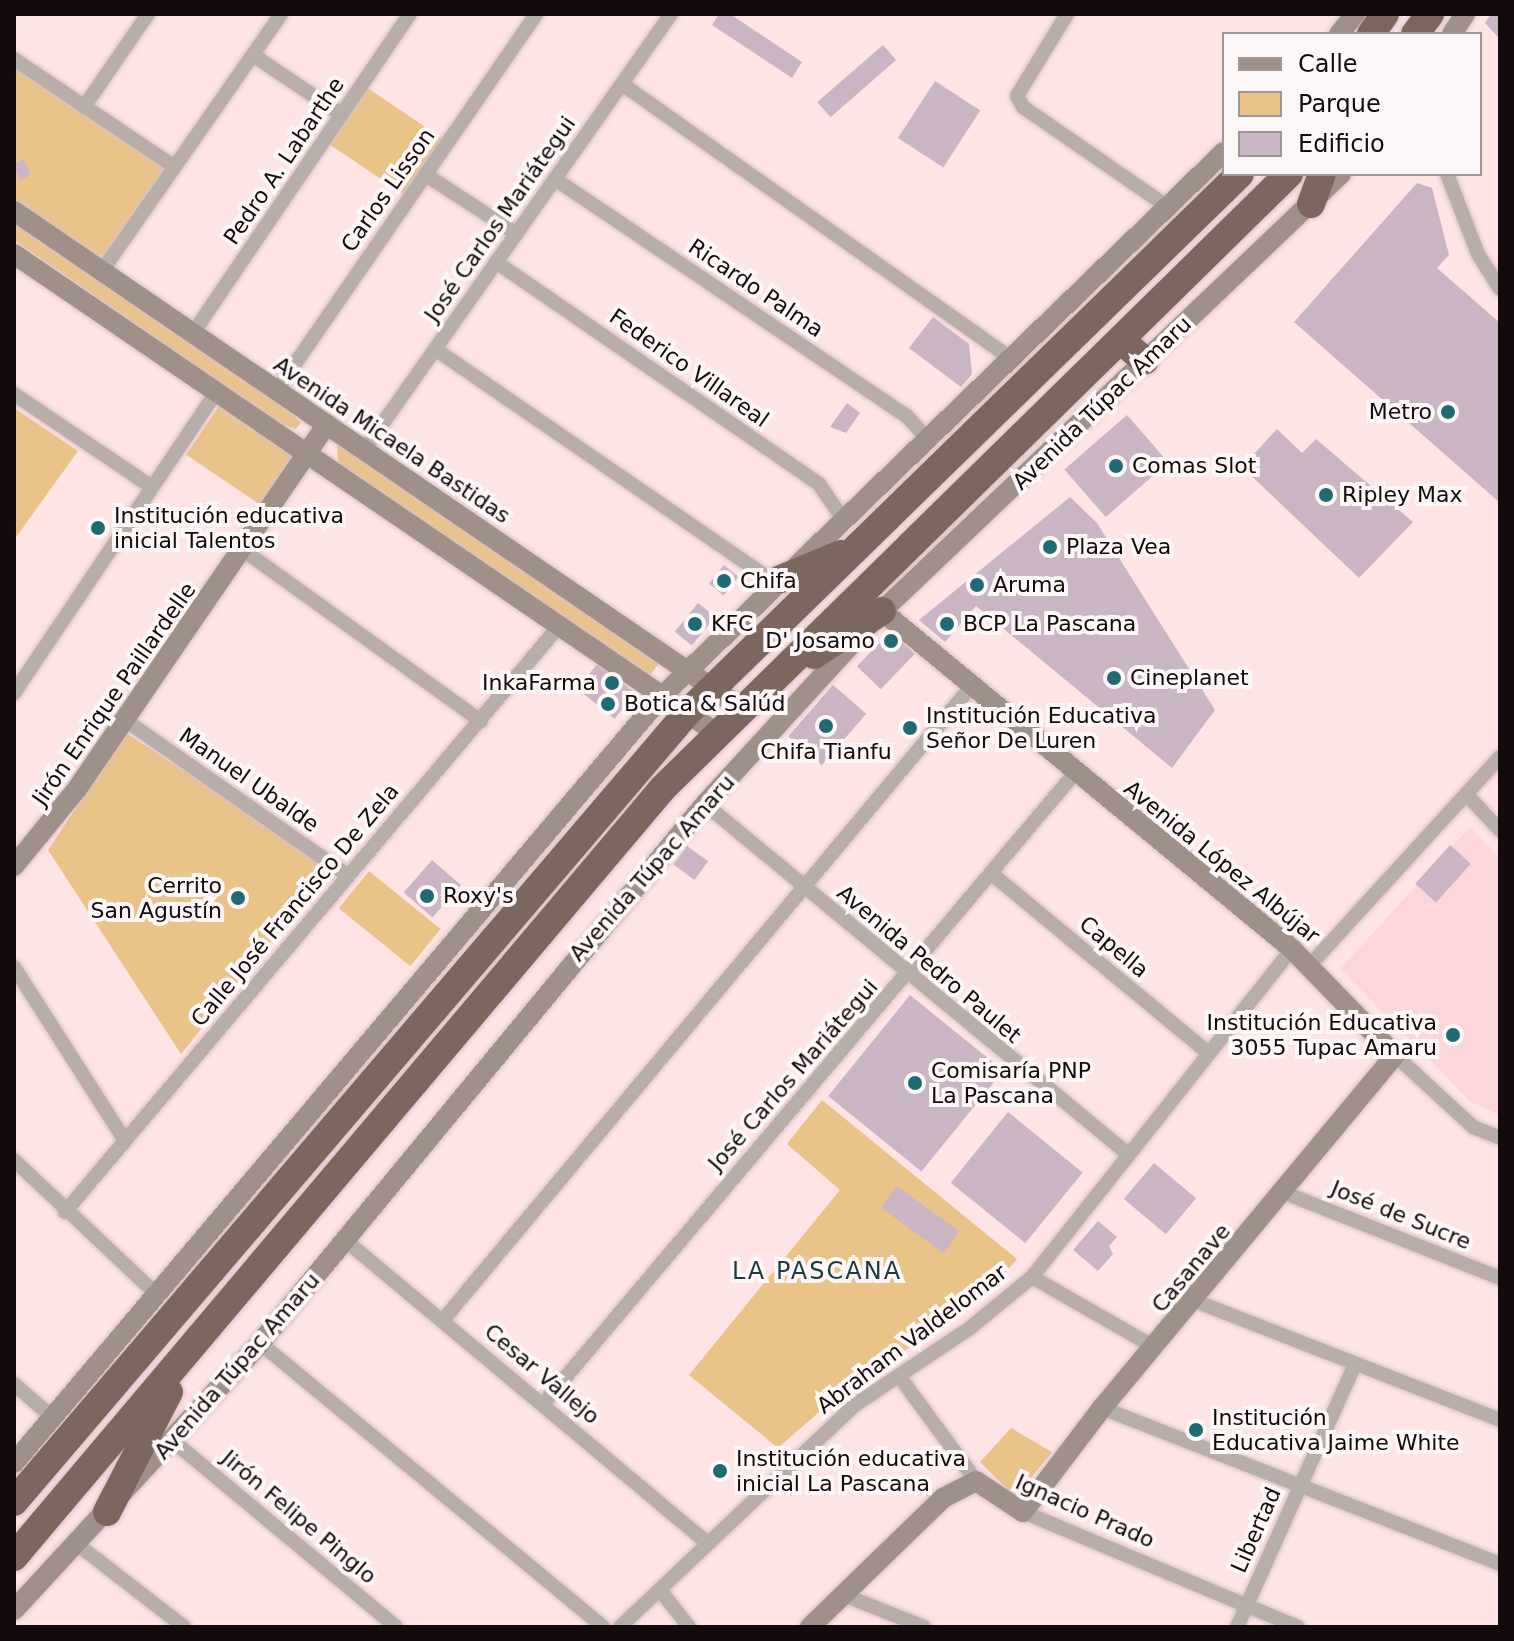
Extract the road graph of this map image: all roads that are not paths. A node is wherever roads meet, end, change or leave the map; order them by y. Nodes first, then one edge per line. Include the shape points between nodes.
1 (148, 14) edge
2 (281, 14) edge
3 (410, 14) edge
4 (536, 14) edge
5 (671, 14) edge
6 (1067, 14) edge
7 (1355, 14) edge
8 (1385, 14) edge
9 (1430, 14) edge
10 (1465, 14) edge
11 (1341, 32) edge
12 (1372, 32) edge
13 (1416, 32) edge
14 (1453, 32) edge
15 (253, 55) junction
16 (14, 59) edge
17 (622, 84) junction
18 (84, 107) junction
19 (342, 115) junction
20 (1222, 154) edge
21 (172, 165) junction
22 (426, 175) junction
23 (1238, 176) edge
24 (1287, 176) edge
25 (1321, 176) edge
26 (1339, 176) edge
27 (1448, 176) edge
28 (555, 179) junction
29 (1311, 204) junction
30 (1168, 207) junction
31 (14, 211) edge
32 (517, 234) junction
33 (14, 254) edge
34 (496, 262) junction
35 (102, 271) junction
36 (1500, 289) edge
37 (193, 333) junction
38 (1122, 341) junction
39 (435, 349) junction
40 (1009, 357) junction
41 (1145, 361) junction
42 (277, 390) junction
43 (216, 392) junction
44 (14, 394) edge
45 (327, 424) junction
46 (928, 440) junction
47 (364, 450) junction
48 (307, 454) junction
49 (152, 487) junction
50 (851, 534) junction
51 (243, 550) junction
52 (779, 581) junction
53 (882, 611) junction
54 (559, 626) junction
55 (687, 671) junction
56 (711, 688) junction
57 (763, 688) junction
58 (970, 688) junction
59 (14, 693) edge
60 (662, 696) junction
61 (743, 709) junction
62 (687, 713) junction
63 (125, 720) junction
64 (481, 721) junction
65 (718, 734) junction
66 (1500, 757) edge
67 (1075, 773) junction
68 (1467, 795) junction
69 (705, 804) junction
70 (1500, 830) edge
71 (14, 866) edge
72 (992, 874) junction
73 (347, 875) junction
74 (803, 887) junction
75 (1292, 949) junction
76 (1310, 965) junction
77 (14, 967) edge
78 (907, 976) junction
79 (1208, 1053) junction
80 (1395, 1055) junction
81 (1500, 1138) edge
82 (124, 1139) junction
83 (1128, 1154) junction
84 (14, 1160) edge
85 (1285, 1193) junction
86 (65, 1212) junction
87 (345, 1240) junction
88 (1032, 1277) junction
89 (1500, 1278) edge
90 (156, 1294) junction
91 (1195, 1301) junction
92 (443, 1320) junction
93 (260, 1343) junction
94 (191, 1347) junction
95 (1154, 1347) junction
96 (1355, 1364) junction
97 (899, 1376) junction
98 (14, 1384) edge
99 (543, 1404) junction
100 (1102, 1408) junction
101 (52, 1417) junction
102 (1500, 1420) edge
103 (173, 1441) junction
104 (14, 1463) edge
105 (976, 1481) junction
106 (1300, 1485) junction
107 (14, 1502) edge
108 (107, 1512) junction
109 (1023, 1512) junction
110 (77, 1544) junction
111 (708, 1544) junction
112 (14, 1557) edge
113 (1500, 1564) edge
114 (660, 1590) junction
115 (844, 1595) junction
116 (1246, 1607) junction
117 (14, 1610) edge
118 (184, 1627) edge
119 (396, 1627) edge
120 (603, 1627) edge
121 (620, 1627) edge
122 (689, 1627) edge
123 (810, 1627) edge
124 (924, 1627) edge
125 (1237, 1627) edge
126 (1298, 1627) edge

1 - 18 street
2 - 15 street
3 - 19 street, Pedro A. Labarthe
4 - 22 street, Carlos Lisson
5 - 17 street, José Carlos Mariátegui
6 - 30 street via 1017,96 1023,107
7 - 11 main road
8 - 12 highway
9 - 13 highway
10 - 14 main road
15 - 19 street
15 - 21 street
16 - 18 street
17 - 28 street, José Carlos Mariátegui
17 - 40 street
18 - 21 street
19 - 37 street, Pedro A. Labarthe
20 - 30 main road
21 - 35 street
22 - 32 street
22 - 42 street, Carlos Lisson
23 - 50 highway
24 - 38 highway, Avenida Túpac Amaru
25 - 29 highway
26 - 29 main road, Avenida Túpac Amaru
27 - 36 street via 1478,254
28 - 32 street, José Carlos Mariátegui
28 - 46 street, Ricardo Palma via 907,416
29 - 41 main road, Avenida Túpac Amaru
30 - 40 main road
31 - 35 main road, Avenida Micaela Bastidas
32 - 34 street, José Carlos Mariátegui
33 - 43 main road
34 - 39 street, José Carlos Mariátegui
34 - 50 street, Federico Villareal via 819,484
35 - 37 main road, Avenida Micaela Bastidas
37 - 42 main road, Avenida Micaela Bastidas
38 - 41 highway
38 - 57 highway, Avenida Túpac Amaru
39 - 47 street, José Carlos Mariátegui
39 - 52 street
40 - 46 main road
41 - 53 main road, Avenida Túpac Amaru
42 - 45 main road, Avenida Micaela Bastidas
43 - 48 main road
43 - 49 street
44 - 49 street
45 - 47 main road, Avenida Micaela Bastidas
45 - 48 main road, Jirón Enrique Paillardelle
46 - 50 main road
47 - 55 main road, Avenida Micaela Bastidas
48 - 51 main road, Jirón Enrique Paillardelle
48 - 54 main road
49 - 59 street
50 - 52 highway
50 - 56 highway
51 - 63 main road, Jirón Enrique Paillardelle
51 - 64 street
52 - 55 main road
53 - 57 highway
53 - 58 main road, Avenida López Albújar
53 - 69 main road, Avenida Túpac Amaru
54 - 60 main road
54 - 64 street, Calle José Francisco De Zela
55 - 56 main road, Avenida Micaela Bastidas
55 - 60 main road
56 - 61 main road, Avenida Micaela Bastidas
56 - 62 highway
57 - 61 highway, Avenida Túpac Amaru
58 - 67 main road, Avenida López Albújar
58 - 74 street
60 - 62 main road
60 - 90 main road
61 - 65 highway, Avenida Túpac Amaru
62 - 65 main road
62 - 107 highway
63 - 71 main road, Jirón Enrique Paillardelle via 49,829
63 - 73 street, Manuel Ubalde
64 - 73 street, Calle José Francisco De Zela
65 - 94 highway, Avenida Túpac Amaru via 663,788
66 - 68 street
67 - 72 street, José Carlos Mariátegui
67 - 75 main road, Avenida López Albújar
68 - 70 street
68 - 76 street
69 - 74 street, Avenida Pedro Paulet
69 - 87 main road, Avenida Túpac Amaru
72 - 78 street, José Carlos Mariátegui
72 - 79 street, Capella
73 - 82 street, Calle José Francisco De Zela
74 - 78 street, Avenida Pedro Paulet
74 - 92 street
75 - 76 main road, Avenida López Albújar
75 - 79 street, Abraham Valdelomar
76 - 80 main road, Avenida López Albújar
77 - 82 street
78 - 83 street, Avenida Pedro Paulet
78 - 99 street, José Carlos Mariátegui
79 - 83 street, Abraham Valdelomar
80 - 81 street via 1473,1127
80 - 85 main road, Casanave
82 - 86 street, Calle José Francisco De Zela
83 - 88 street, Abraham Valdelomar
84 - 86 street
85 - 89 street, José de Sucre
85 - 91 main road, Casanave
86 - 90 street
87 - 92 street, Cesar Vallejo
87 - 93 main road, Avenida Túpac Amaru
88 - 95 street
88 - 97 street, Abraham Valdelomar via 1002,1305
90 - 101 main road
91 - 95 main road, Casanave
91 - 96 street
92 - 99 street, Cesar Vallejo
93 - 103 main road, Avenida Túpac Amaru
93 - 120 street
94 - 108 highway
94 - 112 highway, Avenida Túpac Amaru
95 - 100 main road, Casanave
96 - 102 street
96 - 106 street, Libertad
97 - 105 street, Ignacio Prado
97 - 111 street, Abraham Valdelomar via 803,1450
98 - 101 street
99 - 111 street, Cesar Vallejo
100 - 106 street
100 - 109 main road, Casanave
101 - 104 main road
103 - 108 main road, Avenida Túpac Amaru
103 - 119 street, Jirón Felipe Pinglo
105 - 109 main road, Ignacio Prado
105 - 115 main road via 943,1498
106 - 113 street
106 - 116 street, Libertad
108 - 110 main road, Avenida Túpac Amaru
109 - 116 street, Ignacio Prado
110 - 117 main road, Avenida Túpac Amaru
110 - 118 street
111 - 114 street, Abraham Valdelomar
114 - 121 street, Abraham Valdelomar
114 - 122 street
115 - 123 main road
115 - 124 street
116 - 125 street, Libertad
116 - 126 street, Ignacio Prado

